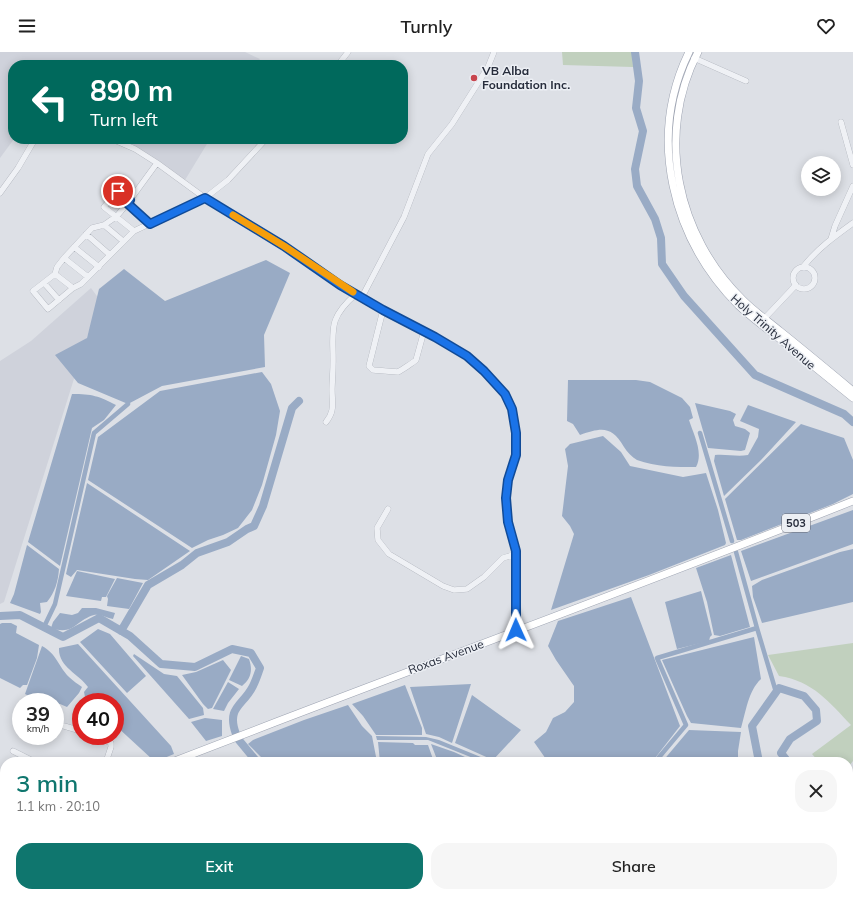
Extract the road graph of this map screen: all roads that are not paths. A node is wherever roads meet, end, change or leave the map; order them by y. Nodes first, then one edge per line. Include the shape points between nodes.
1 (348, 52) edge
2 (494, 52) edge
3 (690, 52) edge
4 (696, 55) edge
5 (342, 60) edge
6 (746, 81) dead end
7 (841, 122) dead end
8 (32, 144) edge
9 (123, 144) edge
10 (261, 144) edge
11 (157, 163) junction
12 (853, 165) edge
13 (853, 186) edge
14 (0, 193) edge
15 (205, 198) junction
16 (129, 202) junction
17 (117, 216) junction
18 (853, 223) edge
19 (104, 224) junction
20 (150, 224) junction
21 (134, 231) junction
22 (86, 234) junction
23 (831, 239) junction
24 (123, 241) junction
25 (74, 246) junction
26 (110, 255) junction
27 (64, 258) junction
28 (99, 267) junction
29 (803, 267) junction
30 (55, 274) junction
31 (88, 277) junction
32 (44, 283) junction
33 (796, 285) junction
34 (73, 288) junction
35 (356, 294) junction
36 (362, 298) junction
37 (59, 300) junction
38 (383, 310) junction
39 (762, 320) junction
40 (424, 331) junction
41 (853, 391) edge
42 (853, 398) edge
43 (326, 422) dead end
44 (853, 501) edge
45 (388, 509) dead end
46 (516, 554) junction
47 (516, 630) junction
48 (64, 726) dead end
49 (72, 729) edge
50 (111, 745) edge
51 (13, 751) dead end
52 (24, 757) edge
53 (108, 757) edge
54 (185, 757) edge

1 - 5 street
2 - 36 street via 488,67 452,124 428,154 404,217
3 - 39 main road, Holy Trinity Avenue via 678,80 669,124 668,147 673,186 683,221 698,253 717,281 739,305
4 - 6 street
4 - 39 main road, Holy Trinity Avenue via 677,121 679,186 689,219 704,250 723,278
7 - 12 street
8 - 14 street
9 - 11 street
10 - 15 street via 228,180
11 - 15 street
11 - 16 street
13 - 23 street
15 - 20 street
15 - 35 street
16 - 17 street
16 - 17 street via 118,191 104,207
16 - 20 street
17 - 19 street
17 - 21 street
18 - 23 street
19 - 22 street via 92,228
19 - 24 street
20 - 21 street
21 - 24 street
22 - 25 street
22 - 26 street
23 - 29 street via 811,256
24 - 26 street
25 - 27 street
25 - 28 street
26 - 28 street
27 - 30 street
27 - 31 street
28 - 31 street
29 - 33 street via 796,270 794,275
29 - 33 street via 814,272 814,284 803,289
30 - 32 street
30 - 34 street
31 - 34 street
32 - 37 street
32 - 37 street via 33,291 48,309
33 - 39 street
34 - 37 street
35 - 36 street
35 - 43 street via 344,304 333,328 333,411
36 - 38 street
38 - 40 street
38 - 40 street via 369,366 373,370 398,372 413,363
39 - 41 main road, Holy Trinity Avenue
39 - 42 main road, Holy Trinity Avenue
40 - 46 street via 467,356 495,382 509,402 517,446 506,488 506,510
44 - 47 main road, Roxas Avenue / 503
45 - 46 street via 377,528 378,540 389,554 454,590 467,589 484,578 503,558
46 - 47 street
47 - 54 main road, Roxas Avenue / 503
48 - 49 street
50 - 53 street
51 - 52 street

